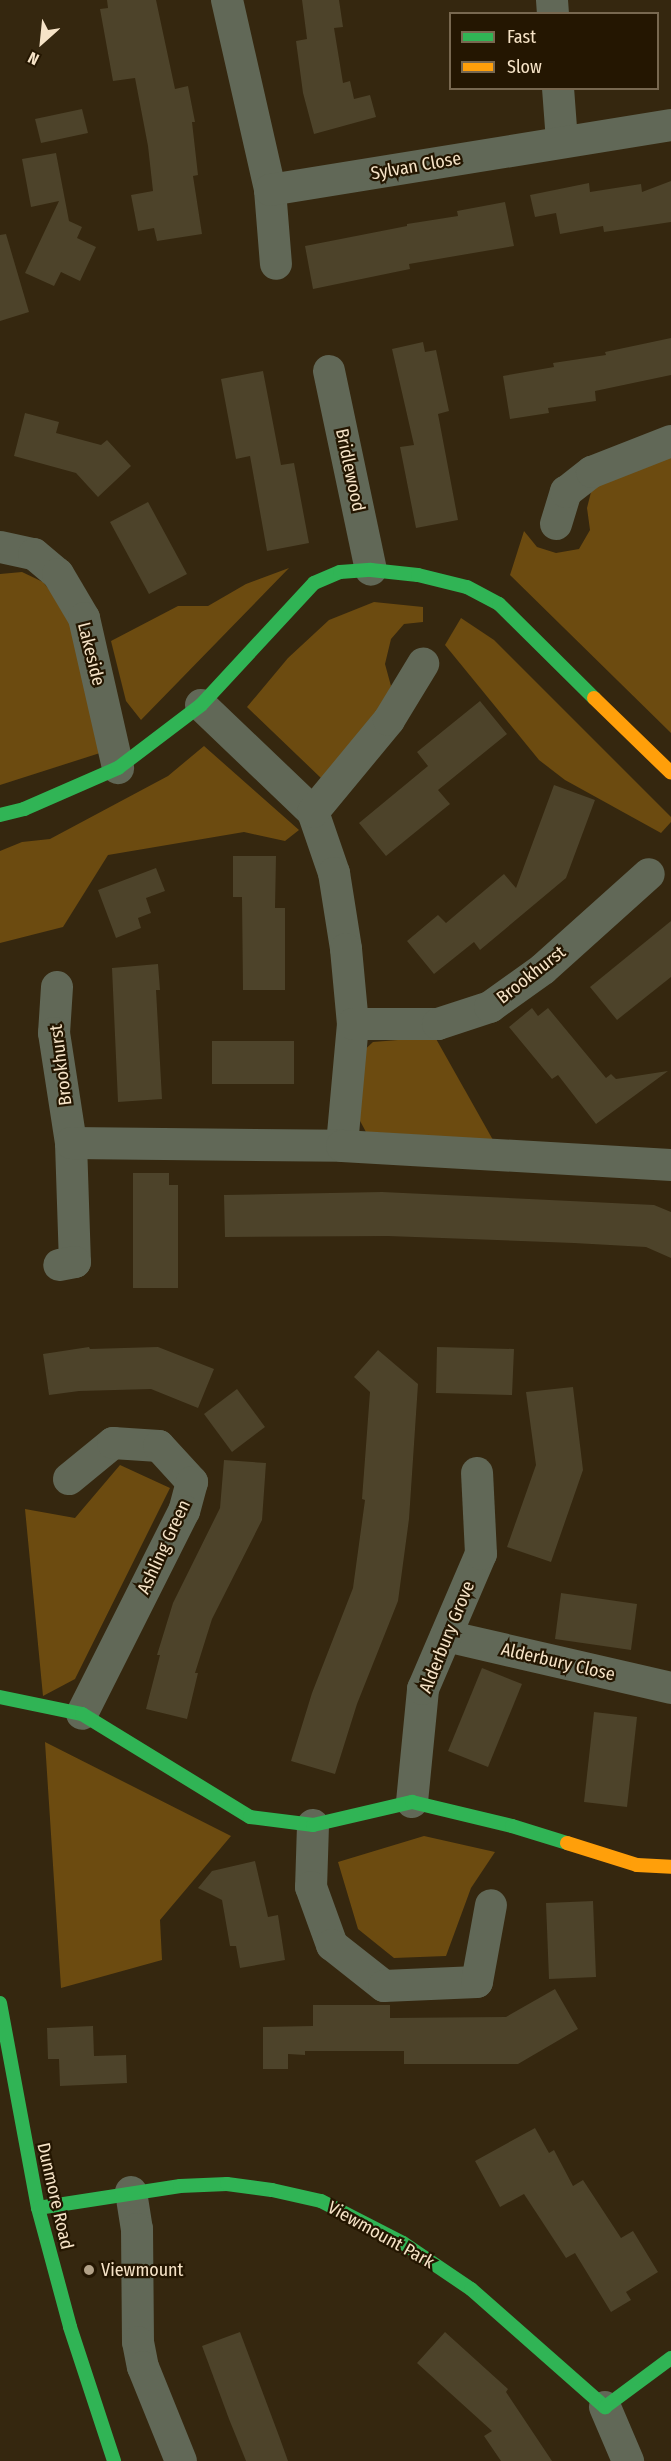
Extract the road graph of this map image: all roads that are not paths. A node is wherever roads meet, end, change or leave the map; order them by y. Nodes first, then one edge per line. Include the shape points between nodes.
1 (227, 0) edge
2 (558, 90) edge
3 (671, 125) edge
4 (561, 141) junction
5 (270, 190) junction
6 (276, 264) dead end
7 (329, 370) dead end
8 (671, 441) edge
9 (556, 524) dead end
10 (0, 547) edge
11 (370, 570) junction
12 (423, 664) dead end
13 (201, 705) junction
14 (118, 768) junction
15 (671, 773) edge
16 (314, 812) junction
17 (0, 815) edge
18 (649, 874) dead end
19 (57, 987) dead end
20 (352, 1024) junction
21 (71, 1143) junction
22 (342, 1146) junction
23 (671, 1165) edge
24 (59, 1265) dead end
25 (477, 1473) dead end
26 (69, 1479) dead end
27 (446, 1636) junction
28 (671, 1688) edge
29 (0, 1697) edge
30 (82, 1714) junction
31 (412, 1802) junction
32 (313, 1825) junction
33 (671, 1867) edge
34 (491, 1905) dead end
35 (0, 2004) edge
36 (131, 2192) junction
37 (38, 2208) junction
38 (671, 2358) edge
39 (605, 2408) junction
40 (110, 2460) edge
41 (181, 2461) edge
42 (628, 2461) edge

1 - 5 street
2 - 4 street
3 - 4 street, Sylvan Close
4 - 5 street, Sylvan Close
5 - 6 street
7 - 11 street, Bridlewood
8 - 9 street via 592,472 566,492
10 - 14 street, Lakeside via 34,554 58,574 84,618
11 - 13 street via 340,572 314,584
11 - 15 street via 418,575 467,587 499,604
12 - 16 street via 389,720
13 - 14 street
13 - 16 street
14 - 17 street
16 - 20 street via 334,873
18 - 20 street, Brookhurst via 543,969 489,1007 438,1023
19 - 21 street, Brookhurst via 54,1034
20 - 22 street
21 - 22 street
21 - 24 street, Brookhurst via 75,1262
22 - 23 street
25 - 27 street, Alderbury Grove via 481,1554
26 - 30 street, Ashling Green via 113,1443 159,1446 192,1482 184,1511
27 - 28 street, Alderbury Close
27 - 31 street, Alderbury Grove via 423,1689
29 - 30 street
30 - 32 street via 250,1817
31 - 32 street
31 - 33 street via 637,1865
32 - 34 street via 311,1887 332,1946 384,1986 477,1982
35 - 37 street, Dunmore Road
36 - 37 street, Viewmount Park
36 - 39 street, Viewmount Park via 227,2184 321,2201 403,2243 471,2289
36 - 41 street via 137,2229 139,2350
37 - 40 street, Dunmore Road
38 - 39 street
39 - 42 street, Viewmount Park

